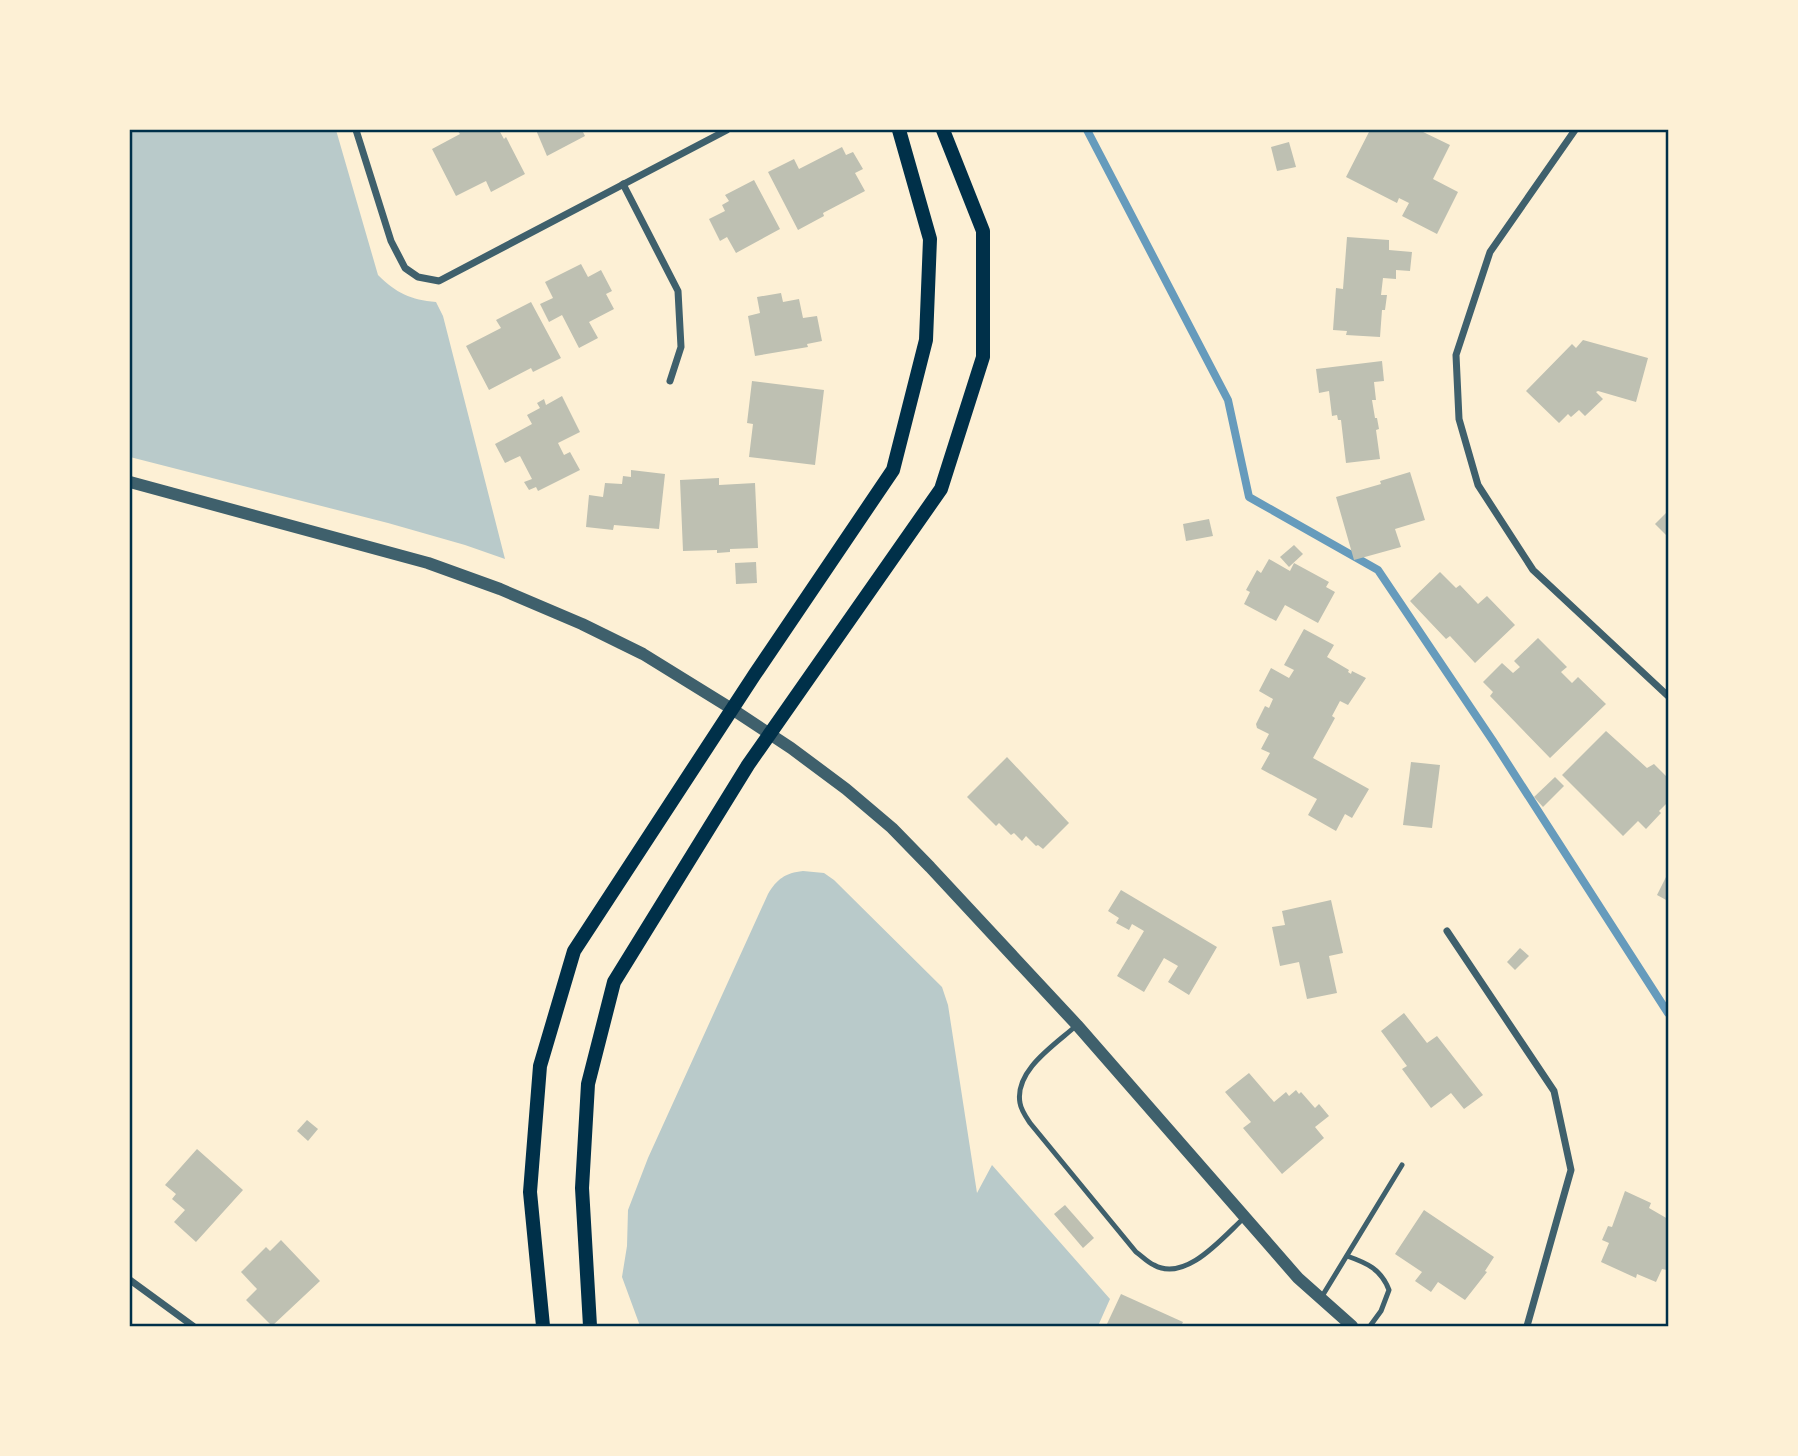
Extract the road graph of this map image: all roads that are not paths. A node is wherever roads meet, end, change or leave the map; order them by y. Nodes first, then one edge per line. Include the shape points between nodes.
1 (356, 130) edge
2 (727, 130) edge
3 (899, 130) edge
4 (943, 130) edge
5 (1575, 130) edge
6 (623, 184) junction
7 (670, 381) dead end
8 (130, 482) edge
9 (1668, 696) edge
10 (732, 709) junction
11 (769, 733) junction
12 (1447, 931) dead end
13 (1077, 1025) junction
14 (1402, 1165) dead end
15 (1245, 1217) junction
16 (1347, 1256) junction
17 (130, 1280) edge
18 (1321, 1298) junction
19 (192, 1326) edge
20 (543, 1326) edge
21 (590, 1326) edge
22 (1352, 1326) edge
23 (1370, 1326) edge
24 (1527, 1326) edge

1 - 6 street via 391,241 405,268 418,277 439,281
2 - 6 street
3 - 10 main road via 930,240 926,340 893,470
4 - 11 main road via 983,231 983,357 940,489
5 - 9 street via 1490,252 1456,355 1459,419 1478,485 1533,570
6 - 7 street via 678,291 681,347
8 - 10 street via 428,564 500,589 643,654
10 - 11 street
10 - 20 main road via 574,951 540,1066 530,1192
11 - 13 street via 897,833
11 - 21 main road via 614,982 588,1084 582,1188
12 - 24 street via 1554,1091 1571,1170
13 - 15 street
13 - 15 lane via 1028,1071 1021,1084 1020,1104 1030,1123 1136,1252 1155,1267 1176,1269 1193,1263
14 - 16 lane
15 - 18 street
16 - 18 lane
16 - 23 lane via 1383,1275 1389,1290
17 - 19 street
18 - 22 street

